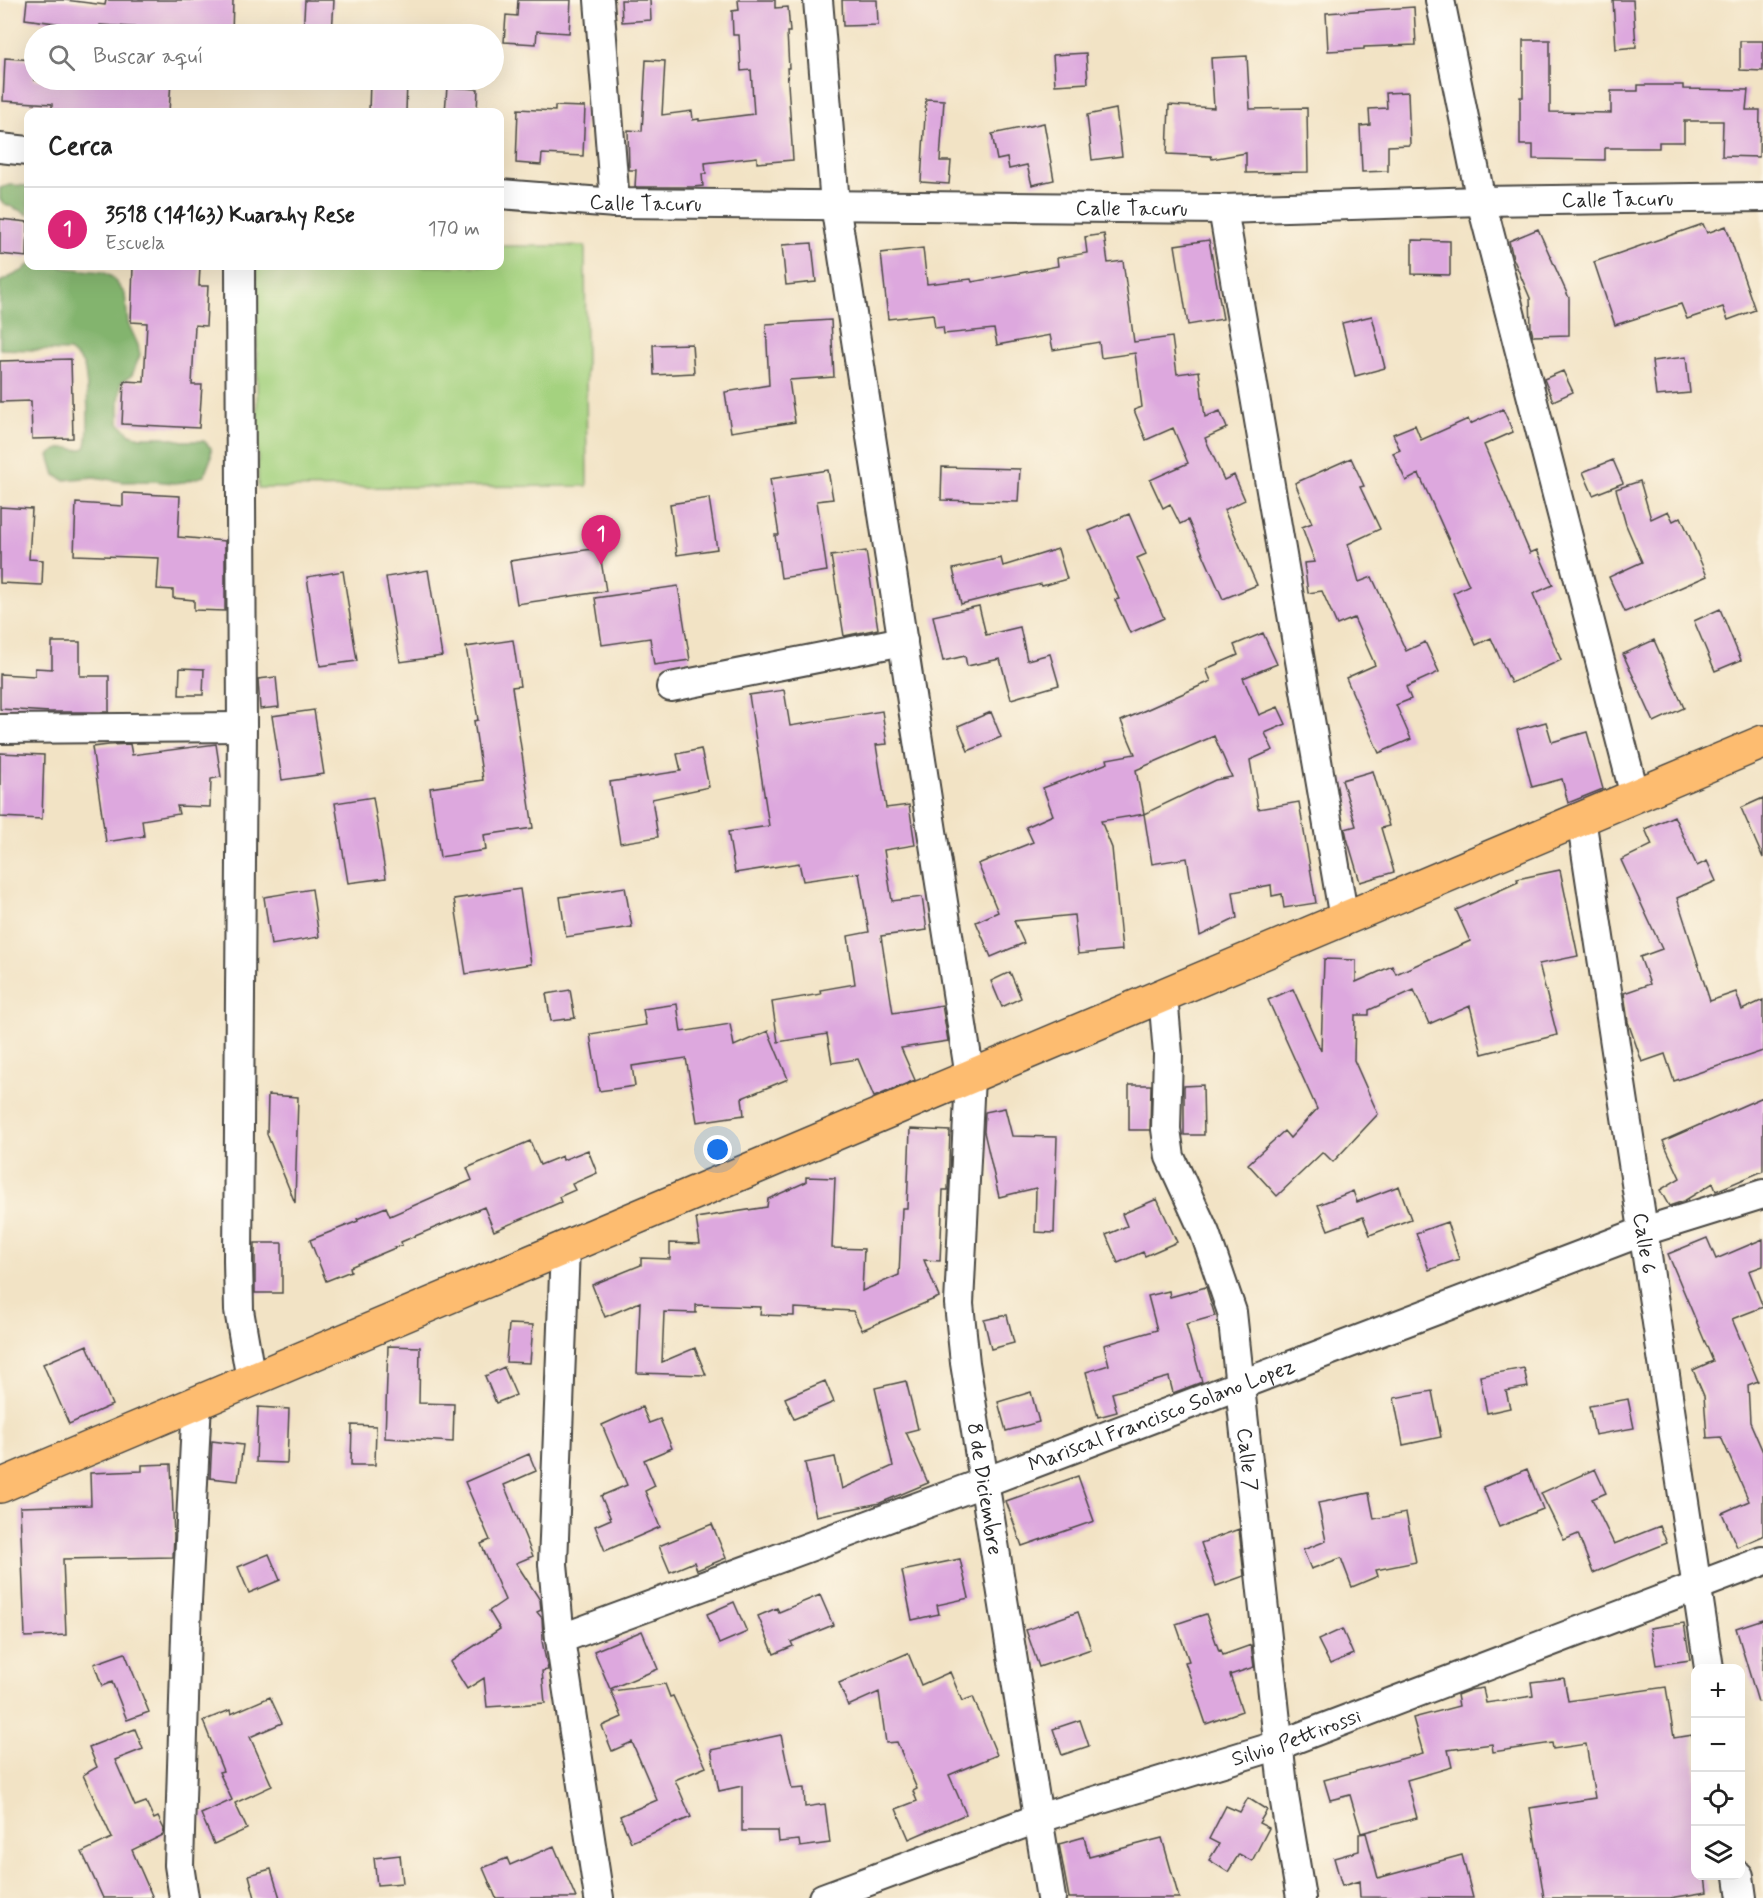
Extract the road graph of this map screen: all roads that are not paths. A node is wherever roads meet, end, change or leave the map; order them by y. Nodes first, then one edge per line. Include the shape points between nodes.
1 (599, 0) edge
2 (818, 0) edge
3 (1440, 0) edge
4 (0, 148) edge
5 (24, 151) edge
6 (504, 195) edge
7 (1763, 197) edge
8 (1481, 201) junction
9 (615, 203) junction
10 (836, 204) junction
11 (1223, 209) junction
12 (240, 270) edge
13 (903, 641) junction
14 (671, 687) dead end
15 (242, 727) junction
16 (0, 729) edge
17 (1763, 742) edge
18 (1635, 796) junction
19 (1581, 818) junction
20 (1344, 919) junction
21 (1163, 995) junction
22 (970, 1077) junction
23 (1763, 1194) edge
24 (1644, 1232) junction
25 (565, 1248) junction
26 (251, 1380) junction
27 (1241, 1385) junction
28 (197, 1402) junction
29 (985, 1482) junction
30 (0, 1486) edge
31 (1763, 1561) edge
32 (1697, 1586) junction
33 (560, 1639) junction
34 (1708, 1664) edge
35 (1279, 1745) junction
36 (1039, 1818) junction
37 (1740, 1880) edge
38 (184, 1898) edge
39 (599, 1898) edge
40 (822, 1898) edge
41 (1051, 1898) edge
42 (1301, 1898) edge
43 (1743, 1898) edge

1 - 9 street
2 - 10 street, 8 de Diciembre
3 - 8 street
4 - 5 street
6 - 9 street, Calle Tacuru
7 - 8 street, Calle Tacuru
8 - 11 street, Calle Tacuru
8 - 18 street
9 - 10 street, Calle Tacuru
10 - 11 street, Calle Tacuru
10 - 13 street, 8 de Diciembre
11 - 20 street
12 - 15 street
13 - 14 street
13 - 22 street, 8 de Diciembre
15 - 16 street
15 - 26 street via 238,1260 239,1310
17 - 18 main road
18 - 19 main road
19 - 20 main road
19 - 24 street, Calle 6
20 - 21 main road
21 - 22 main road
21 - 27 street, Calle 7 via 1170,1157 1205,1233 1232,1312
22 - 25 main road
22 - 29 street, 8 de Diciembre via 959,1304
23 - 24 street, Mariscal Francisco Solano Lopez
24 - 27 street, Mariscal Francisco Solano Lopez
24 - 32 street, Calle 6
25 - 26 main road
25 - 33 street via 553,1564
26 - 28 main road
27 - 29 street, Mariscal Francisco Solano Lopez
27 - 35 street, Calle 7
28 - 30 main road
28 - 38 street via 179,1865
29 - 33 street, Mariscal Francisco Solano Lopez
29 - 36 street, 8 de Diciembre
31 - 32 street, Silvio Pettirossi
32 - 34 street, Calle 6
32 - 35 street, Silvio Pettirossi
33 - 39 street
35 - 36 street, Silvio Pettirossi
35 - 42 street, Calle 7
36 - 40 street, Silvio Pettirossi
36 - 41 street, 8 de Diciembre
37 - 43 street

